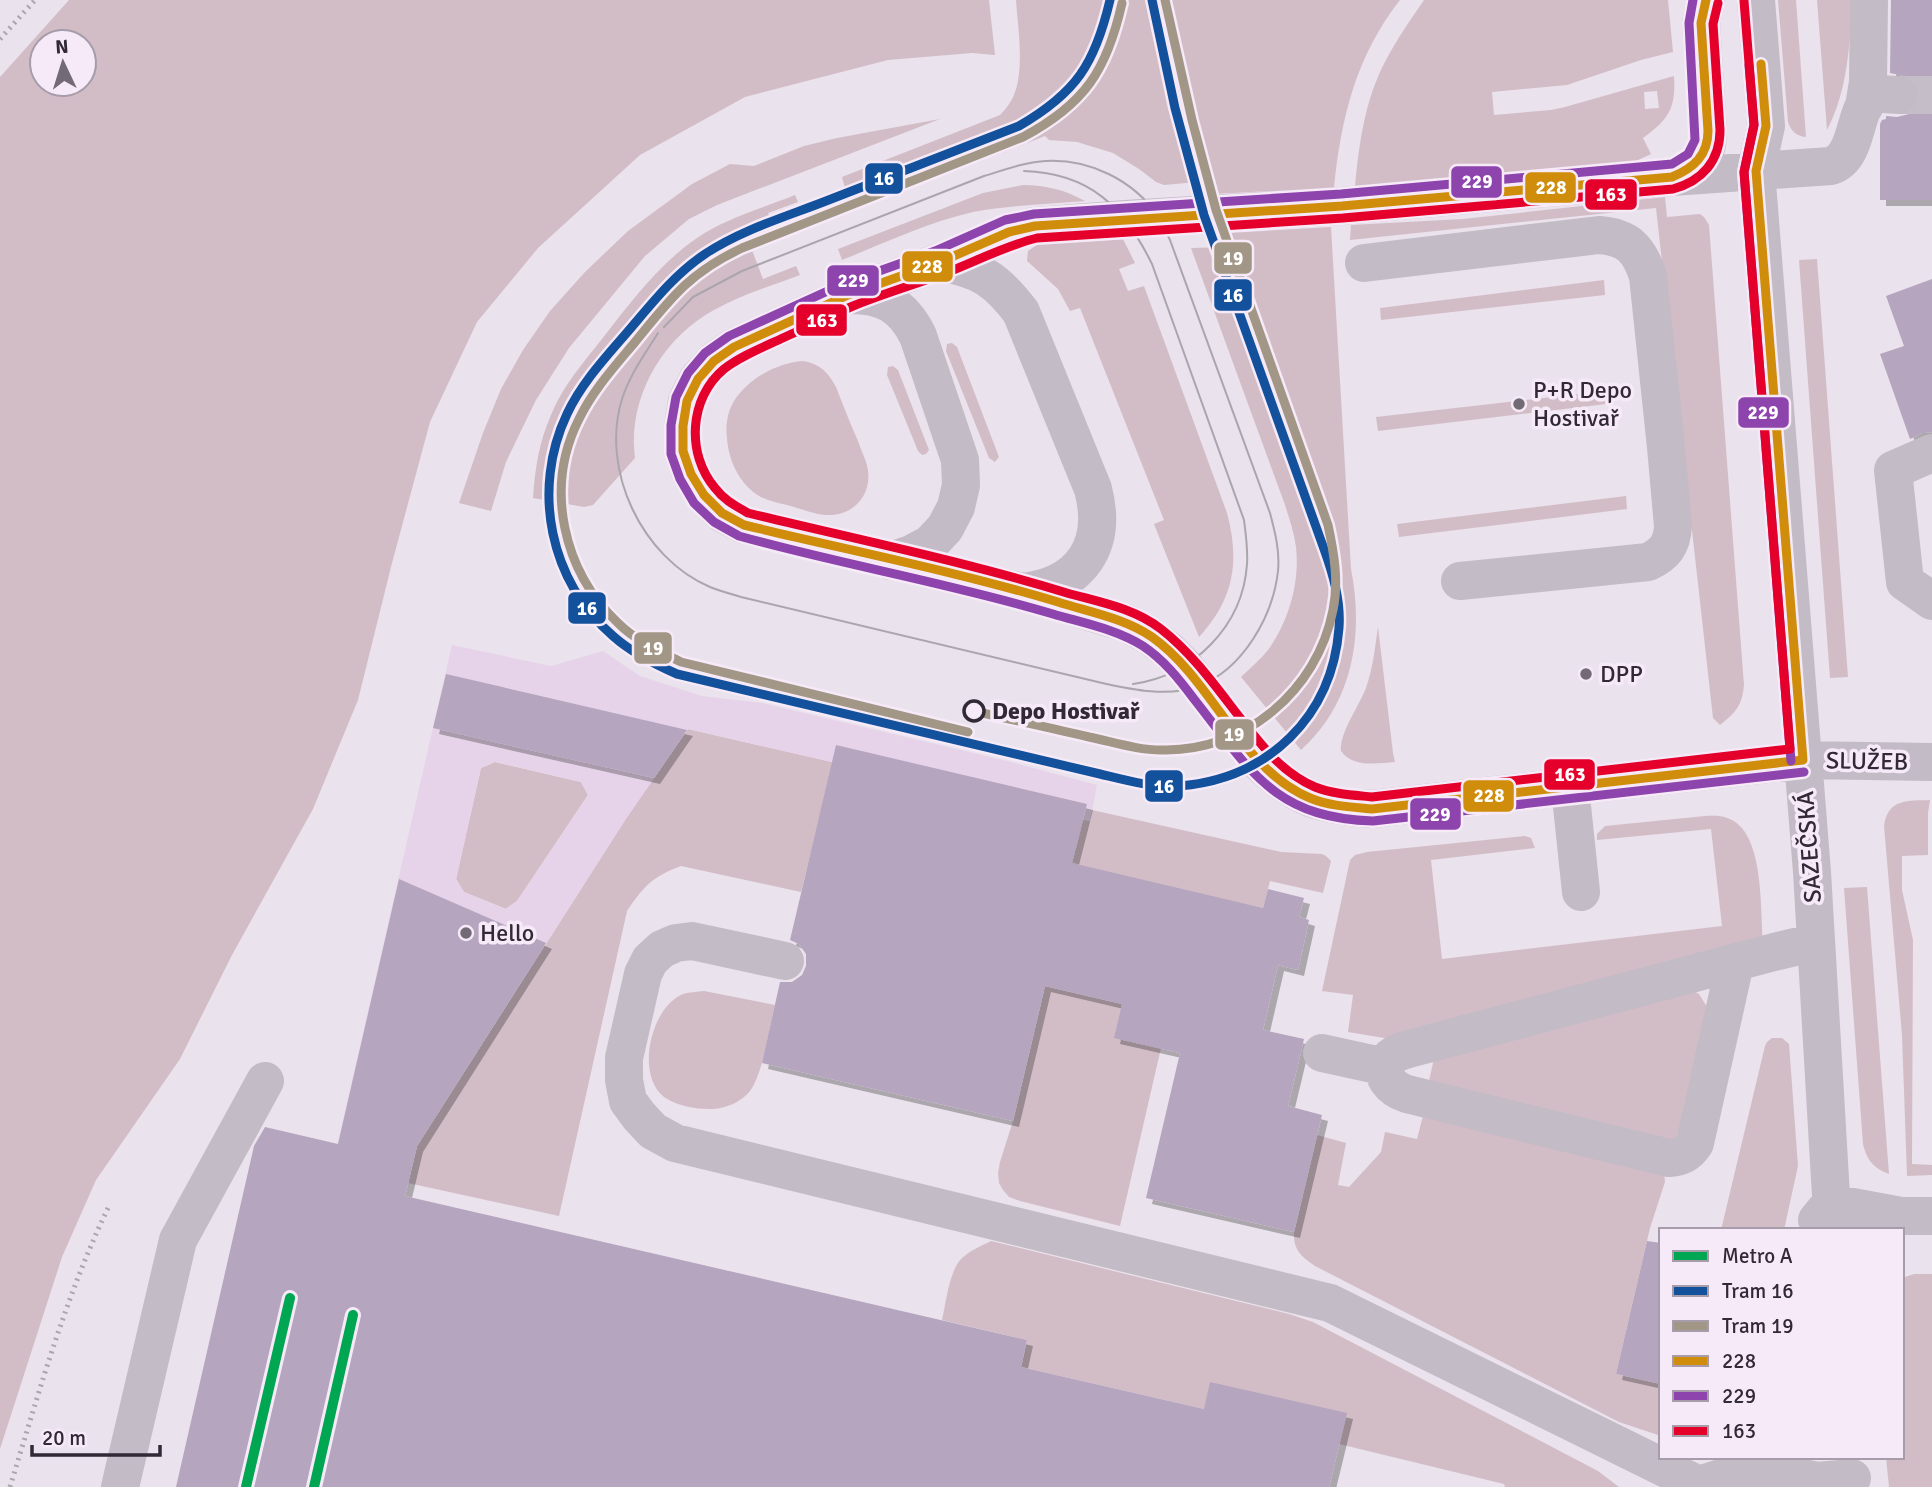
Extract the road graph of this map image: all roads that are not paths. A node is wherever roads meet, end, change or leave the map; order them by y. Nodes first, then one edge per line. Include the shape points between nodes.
1 (1706, 0) edge
2 (1724, 0) edge
3 (1756, 0) edge
4 (1869, 0) edge
5 (1756, 171) junction
6 (1672, 177) junction
7 (940, 262) junction
8 (1364, 263) dead end
9 (848, 295) junction
10 (1932, 453) edge
11 (890, 561) junction
12 (1460, 581) dead end
13 (1023, 592) junction
14 (1932, 601) edge
15 (1803, 760) junction
16 (1932, 762) edge
17 (1559, 789) junction
18 (1570, 894) dead end
19 (1816, 942) junction
20 (785, 961) dead end
21 (1735, 963) junction
22 (1322, 1053) dead end
23 (1386, 1067) junction
24 (265, 1081) dead end
25 (1932, 1216) edge
26 (1825, 1221) edge
27 (1755, 1462) edge
28 (1851, 1474) edge
29 (1699, 1486) edge
30 (120, 1487) edge

1 - 6 street via 1701,23 1709,131 1706,148 1698,161
2 - 5 street, SAZEČSKÁ via 1734,126
3 - 5 street, SAZEČSKÁ via 1766,125
4 - 5 street, SLUŽEB via 1868,82 1881,101 1848,151 1831,166
5 - 6 street, SLUŽEB
5 - 15 street, SAZEČSKÁ
6 - 7 street, SLUŽEB via 1342,206 1035,226 1009,232
7 - 9 street, SLUŽEB
7 - 13 street via 988,278 1021,312 1098,508 1098,526 1084,562 1057,584
8 - 12 street via 1599,234 1631,246 1648,276 1673,526 1667,550 1648,562
9 - 11 street via 878,297 912,323 960,460 961,485 945,528 930,544
9 - 11 street, SLUŽEB via 734,347 714,361 687,401 684,451 691,474 722,513 744,524
10 - 14 street via 1893,471 1905,582
11 - 13 street, SLUŽEB
13 - 17 street, SLUŽEB via 1126,623 1150,636 1184,666 1260,764 1303,797 1372,809
15 - 16 street, SLUŽEB
15 - 17 street, SLUŽEB
15 - 19 street, SAZEČSKÁ
17 - 18 street
19 - 21 street
19 - 26 street, SAZEČSKÁ
20 - 29 street via 692,941 662,949 650,960 624,1058 624,1080 628,1101 653,1131 675,1143 1330,1303
21 - 23 street via 1405,1050 1389,1059
21 - 23 street via 1695,1143 1680,1157 1396,1091 1385,1075
22 - 23 street
24 - 30 street via 178,1240
25 - 26 street
27 - 28 street via 1816,1481
27 - 29 street

